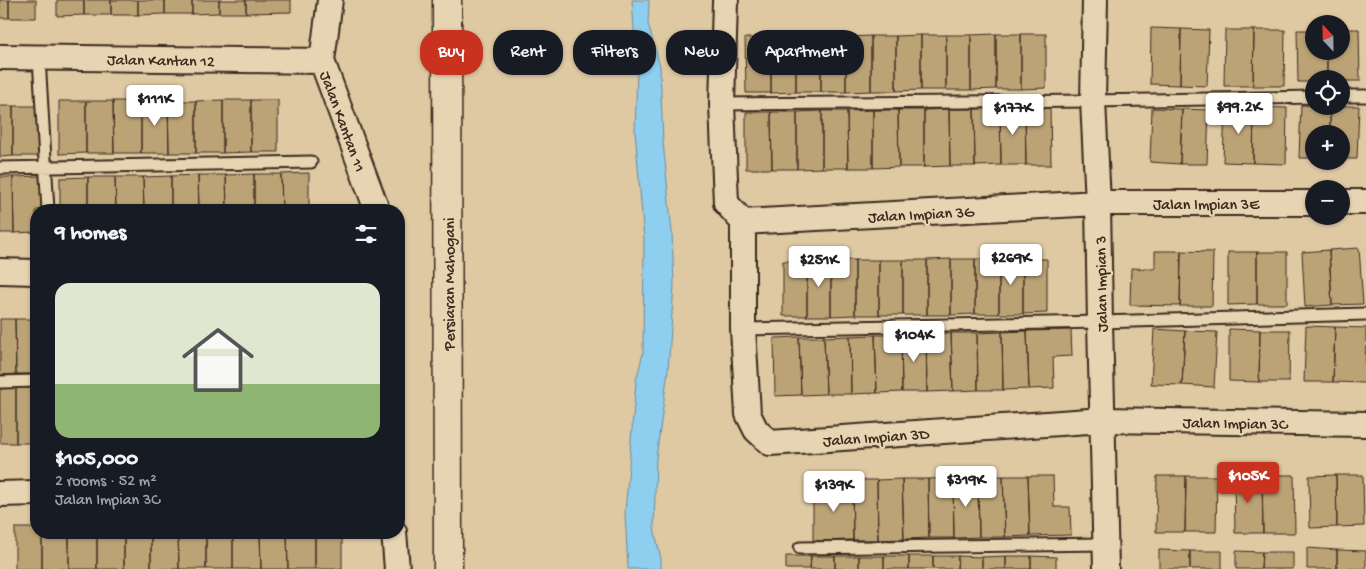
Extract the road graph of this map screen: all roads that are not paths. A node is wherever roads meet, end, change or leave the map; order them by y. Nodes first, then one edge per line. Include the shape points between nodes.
1 (330, 0) edge
2 (447, 0) edge
3 (726, 0) edge
4 (1095, 0) edge
5 (0, 58) edge
6 (39, 58) junction
7 (322, 60) junction
8 (1350, 96) edge
9 (1366, 96) edge
10 (1305, 97) edge
11 (1093, 101) junction
12 (722, 104) junction
13 (311, 162) dead end
14 (45, 167) junction
15 (0, 168) edge
16 (1305, 202) edge
17 (1350, 202) edge
18 (1366, 202) edge
19 (1098, 203) junction
20 (48, 204) edge
21 (375, 204) edge
22 (743, 222) junction
23 (0, 272) edge
24 (30, 272) edge
25 (1366, 314) edge
26 (1100, 322) junction
27 (743, 329) junction
28 (30, 381) edge
29 (0, 382) edge
30 (1103, 420) junction
31 (1366, 424) edge
32 (30, 493) edge
33 (0, 494) edge
34 (395, 539) edge
35 (1106, 544) junction
36 (800, 548) dead end
37 (397, 569) edge
38 (448, 569) edge
39 (1106, 569) edge

1 - 7 street, Jalan Kantan 11
2 - 38 main road, Persiaran Mahogani
3 - 12 street
4 - 11 street, Jalan Impian 3
5 - 6 street, Jalan Kantan 12
6 - 7 street, Jalan Kantan 12
6 - 14 lane
7 - 21 street, Jalan Kantan 11
8 - 9 lane
10 - 11 lane
11 - 12 lane
11 - 19 street, Jalan Impian 3
12 - 22 street via 726,204
13 - 14 lane
14 - 15 lane
14 - 20 lane
16 - 19 street, Jalan Impian 3E
17 - 18 street
19 - 22 street, Jalan Impian 3G
19 - 26 street, Jalan Impian 3
22 - 27 street
23 - 24 street
25 - 26 lane
26 - 27 lane
26 - 30 street, Jalan Impian 3
27 - 30 street, Jalan Impian 3D via 748,414 756,430 770,443
28 - 29 lane
30 - 31 street, Jalan Impian 3C
30 - 35 street, Jalan Impian 3
32 - 33 street
34 - 37 street
35 - 36 lane
35 - 39 street, Jalan Impian 3

